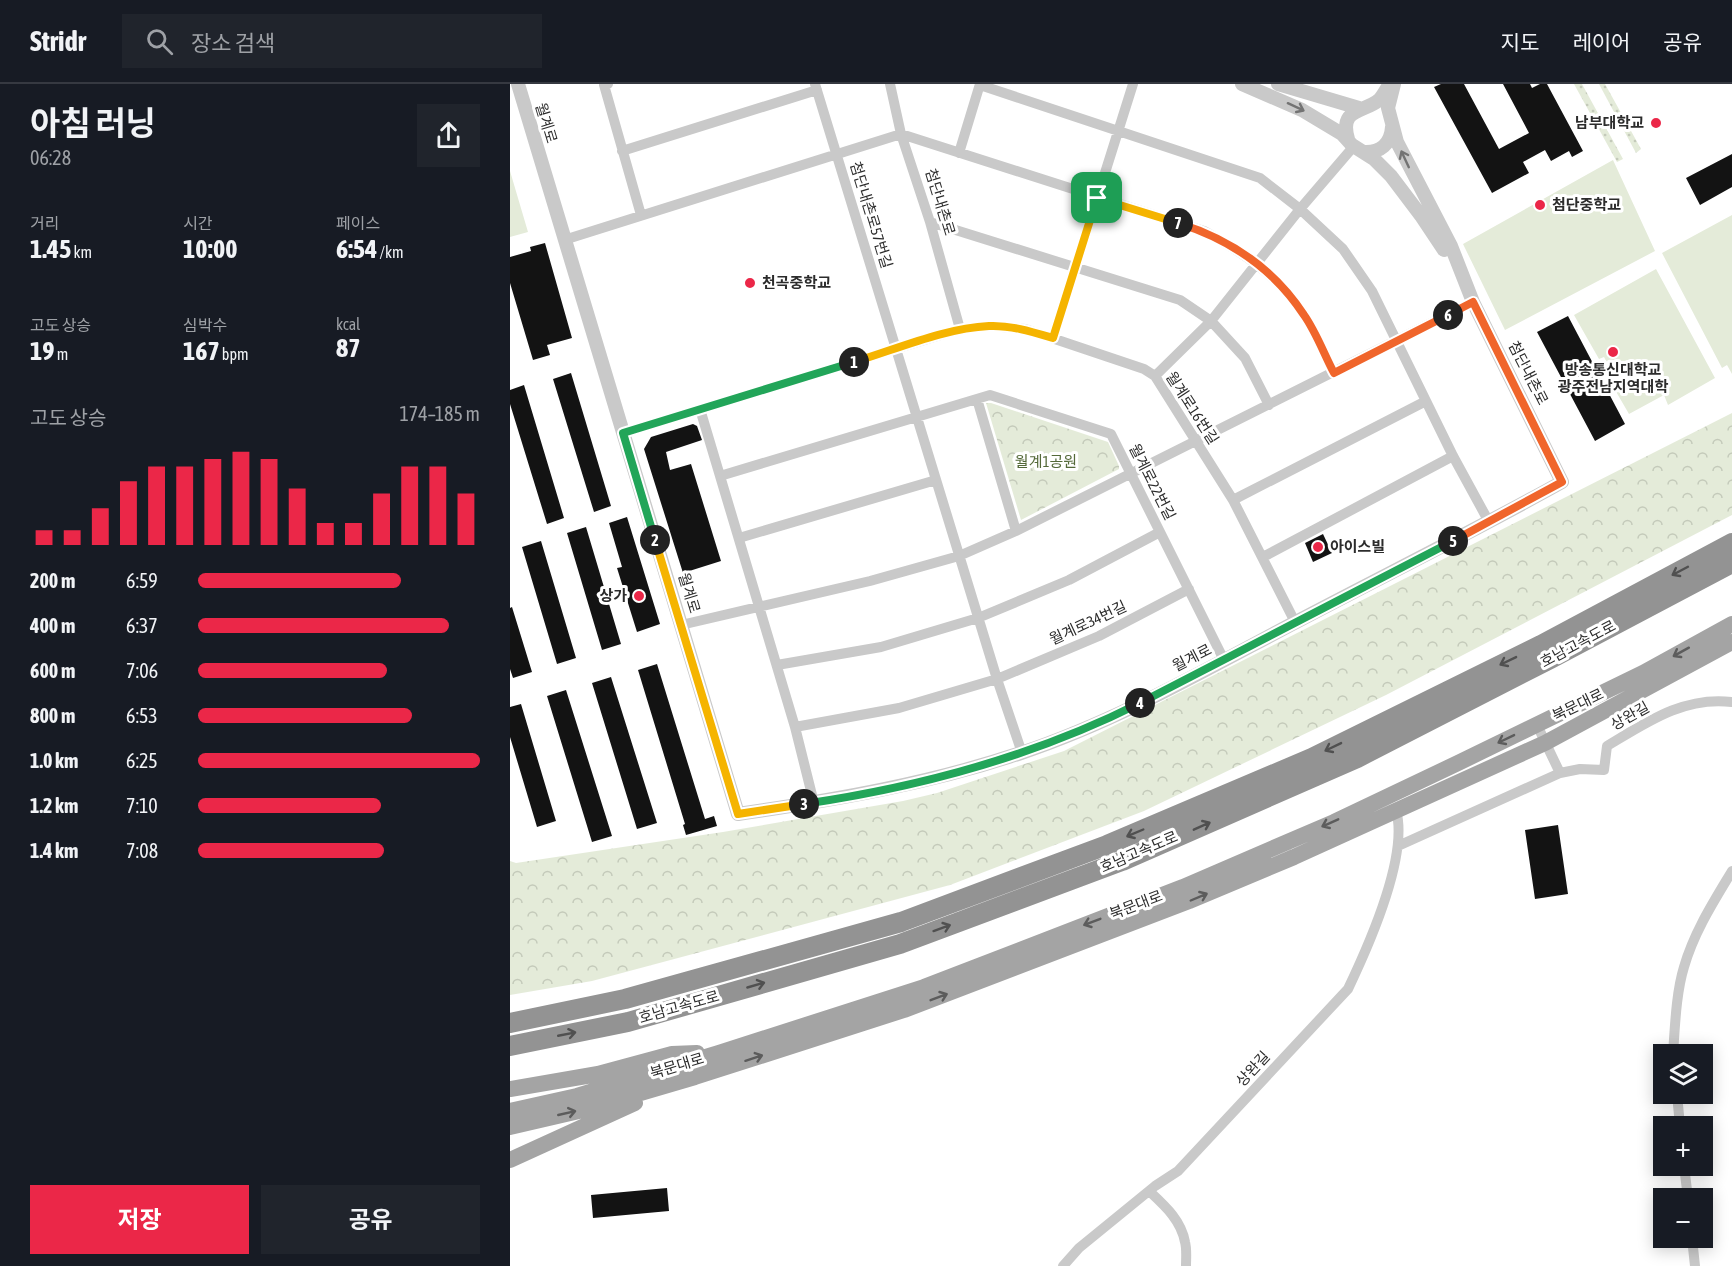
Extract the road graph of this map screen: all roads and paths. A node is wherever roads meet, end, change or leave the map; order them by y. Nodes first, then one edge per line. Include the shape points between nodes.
1 (518, 84) edge
2 (890, 84) edge
3 (980, 84) edge
4 (1133, 84) edge
5 (1242, 84) edge
6 (1278, 84) edge
7 (1392, 84) edge
8 (606, 85) edge
9 (816, 87) edge
10 (1362, 107) junction
11 (1391, 123) junction
12 (1119, 129) junction
13 (901, 134) junction
14 (1355, 146) junction
15 (622, 151) junction
16 (960, 153) junction
17 (836, 154) junction
18 (1097, 198) junction
19 (1300, 210) junction
20 (641, 215) junction
21 (930, 222) junction
22 (564, 240) junction
23 (1257, 263) junction
24 (1076, 268) junction
25 (1463, 279) junction
26 (1473, 302) junction
27 (1211, 321) junction
28 (960, 329) junction
29 (1053, 338) junction
30 (1398, 341) junction
31 (896, 349) junction
32 (1334, 373) junction
33 (1155, 376) junction
34 (977, 399) junction
35 (1426, 401) junction
36 (1269, 405) junction
37 (700, 409) junction
38 (917, 417) junction
39 (623, 433) junction
40 (1196, 441) junction
41 (1453, 456) junction
42 (1130, 473) junction
43 (720, 476) junction
44 (936, 480) junction
45 (1562, 482) joint
46 (1233, 500) junction
47 (1489, 522) junction
48 (1016, 531) junction
49 (1160, 532) junction
50 (739, 538) junction
51 (1732, 543) edge
52 (959, 556) junction
53 (1263, 557) junction
54 (1732, 563) edge
55 (1732, 576) edge
56 (1189, 589) junction
57 (759, 606) junction
58 (978, 618) junction
59 (1295, 622) junction
60 (1732, 624) edge
61 (681, 625) junction
62 (1732, 642) edge
63 (1550, 659) junction
64 (1224, 660) junction
65 (777, 665) junction
66 (997, 679) junction
67 (1732, 702) edge
68 (1537, 725) junction
69 (795, 727) junction
70 (1545, 743) junction
71 (1022, 753) junction
72 (1560, 773) junction
73 (814, 803) junction
74 (1396, 810) junction
75 (1398, 846) junction
76 (1732, 871) edge
77 (510, 1023) edge
78 (1674, 1044) edge
79 (510, 1046) edge
80 (719, 1053) junction
81 (695, 1077) junction
82 (510, 1089) edge
83 (510, 1111) edge
84 (510, 1127) edge
85 (510, 1160) edge
86 (1149, 1191) junction
87 (1693, 1248) edge
88 (1063, 1266) edge
89 (1186, 1266) edge
90 (1695, 1266) edge

1 - 22 street, 월계로
2 - 13 street, 첨단내촌로
3 - 12 street
3 - 16 street
4 - 12 street
5 -> 14 street via 1302,110
6 - 10 street
7 - 10 street via 1379,100
7 - 11 street via 1388,108
8 - 15 street
9 - 15 street, 첨단내촌로57번길
9 - 17 street, 첨단내촌로57번길
10 - 11 street via 1380,109
10 - 14 street via 1348,118 1346,132
11 - 14 street via 1391,134 1378,151
25 -> 11 street
12 - 18 street
12 - 19 street via 1260,178
13 - 16 street
13 - 17 street
13 - 21 street, 첨단내촌로
14 - 19 street
14 - 25 street via 1396,183
15 - 20 street
16 - 18 street
17 - 20 street
17 - 31 street, 첨단내촌로57번길
18 - 23 street via 1204,231
18 - 24 street
19 - 23 street
19 - 30 street via 1343,249 1372,291
20 - 22 street
21 - 24 street
21 - 28 street, 첨단내촌로
22 - 39 street, 월계로
23 - 27 street
23 - 32 street via 1285,289 1305,316
24 - 27 street via 1180,300
24 - 29 street
25 - 26 street, 첨단내촌로
26 - 30 street
26 - 45 street, 첨단내촌로
27 - 33 street
27 - 36 street via 1245,358
28 - 29 street, 월계로16번길 via 1026,329
28 - 31 street, 월계로16번길
29 - 33 street, 월계로16번길
30 - 32 street
30 - 35 street
31 - 37 street, 월계로16번길
31 - 38 street
32 - 36 street
33 - 40 street, 월계로16번길
34 - 38 street, 월계로22번길
34 - 42 street, 월계로22번길 via 990,395 1111,434
34 - 48 street
35 - 41 street
35 - 46 street
36 - 40 street
37 - 39 street, 월계로16번길
37 - 43 street
38 - 43 street
38 - 44 street
39 - 61 street, 월계로
40 - 42 street
40 - 46 street, 월계로16번길
41 - 47 street
41 - 53 street
42 - 48 street
42 - 49 street, 월계로22번길
43 - 50 street
44 - 50 street
44 - 52 street
45 - 47 street, 월계로
46 - 53 street, 월계로16번길
47 - 59 street, 월계로
48 - 52 street
49 - 56 street, 월계로22번길
49 - 58 street via 1069,580
50 - 57 street
51 -> 77 highway, 호남고속도로 via 1541,645 1312,758 1107,845 901,922 625,999
52 - 57 street
52 - 58 street
53 - 59 street, 월계로16번길
54 - 63 highway, 호남고속도로
55 - 63 highway via 1632,628
56 - 64 street, 월계로22번길
56 - 66 street, 월계로34번길 via 1099,636
57 - 61 street
57 - 65 street
58 - 65 street via 881,647
58 - 66 street
59 - 64 street, 월계로
60 -> 68 main road, 북문대로 via 1642,674
61 - 73 street, 월계로 via 738,814
62 - 70 main road, 북문대로
79 -> 63 highway, 호남고속도로 via 628,1022 900,944 1122,861 1357,758
64 - 71 street, 월계로 via 1103,722
65 - 69 street
66 - 69 street, 월계로34번길 via 899,708
66 - 71 street
67 - 72 street, 상완길 via 1705,701 1678,708 1607,746 1604,770
68 - 70 street
68 -> 80 main road, 북문대로 via 1334,822 1183,887 924,987
69 - 73 street
70 - 72 street
70 - 74 main road, 북문대로
71 - 73 street, 월계로 via 943,777
72 - 75 street, 상완길
74 - 75 street, 상완길 via 1400,823
81 -> 74 main road, 북문대로 via 904,1010 1190,901
75 - 86 street, 상완길 via 1382,903 1348,988 1178,1171
76 - 78 street via 1703,921 1683,968
80 - 82 main road via 672,1054 598,1074
80 - 83 main road, 북문대로 via 577,1096
84 -> 81 main road, 북문대로
81 - 85 main road
86 - 88 street, 상완길 via 1079,1248
86 - 89 street via 1180,1226
87 - 90 street

